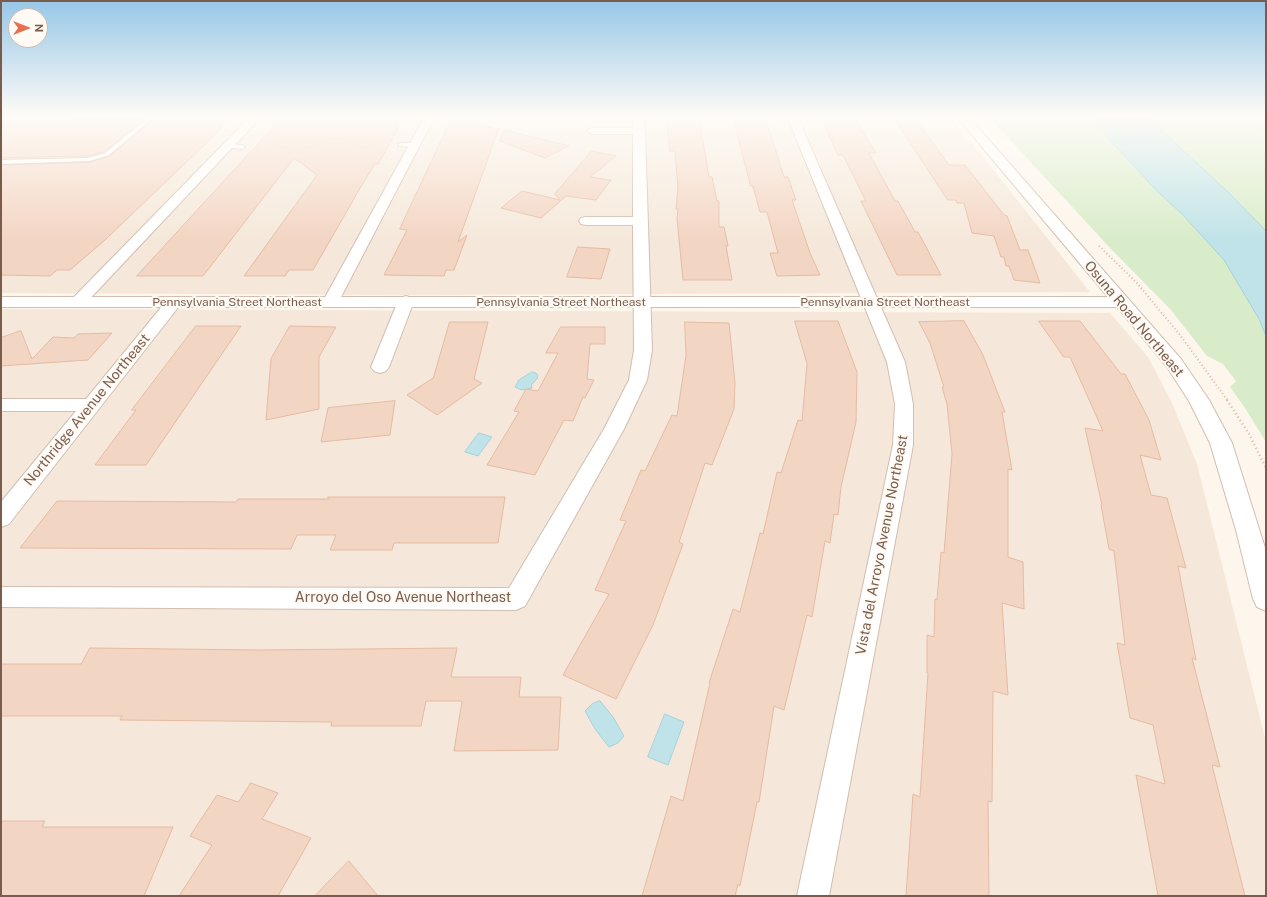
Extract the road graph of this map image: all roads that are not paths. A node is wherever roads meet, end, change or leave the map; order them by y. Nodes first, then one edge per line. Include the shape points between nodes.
1 (97, 158) edge
2 (216, 158) edge
3 (407, 158) edge
4 (639, 158) edge
5 (810, 158) edge
6 (998, 158) edge
7 (1, 162) edge
8 (586, 221) dead end
9 (640, 221) junction
10 (331, 301) junction
11 (406, 301) junction
12 (1, 302) edge
13 (78, 302) junction
14 (174, 302) junction
15 (642, 302) junction
16 (871, 302) junction
17 (1121, 302) junction
18 (380, 367) dead end
19 (1, 405) edge
20 (91, 405) junction
21 (1, 518) edge
22 (1, 597) edge
23 (1266, 600) edge
24 (813, 896) edge

1 - 7 lane via 78,161
2 - 13 street
3 - 10 street
4 - 9 street, Arroyo del Oso Avenue Northeast
5 - 16 street, Vista del Arroyo Avenue Northeast
6 - 17 street, Osuna Road Northeast
8 - 9 street
9 - 15 street, Arroyo del Oso Avenue Northeast
10 - 11 street, Pennsylvania Street Northeast
10 - 14 street, Pennsylvania Street Northeast
11 - 15 street, Pennsylvania Street Northeast
11 - 18 street
12 - 13 street, Pennsylvania Street Northeast
13 - 14 street, Pennsylvania Street Northeast
14 - 20 street, Northridge Avenue Northeast
15 - 16 street, Pennsylvania Street Northeast
15 - 22 street, Arroyo del Oso Avenue Northeast via 642,350 638,380 614,429 516,599
16 - 17 street, Pennsylvania Street Northeast
16 - 24 street, Vista del Arroyo Avenue Northeast via 896,362 904,404 903,445
17 - 23 street, Osuna Road Northeast via 1174,363 1199,400 1220,443 1248,530
19 - 20 street
20 - 21 street, Northridge Avenue Northeast

